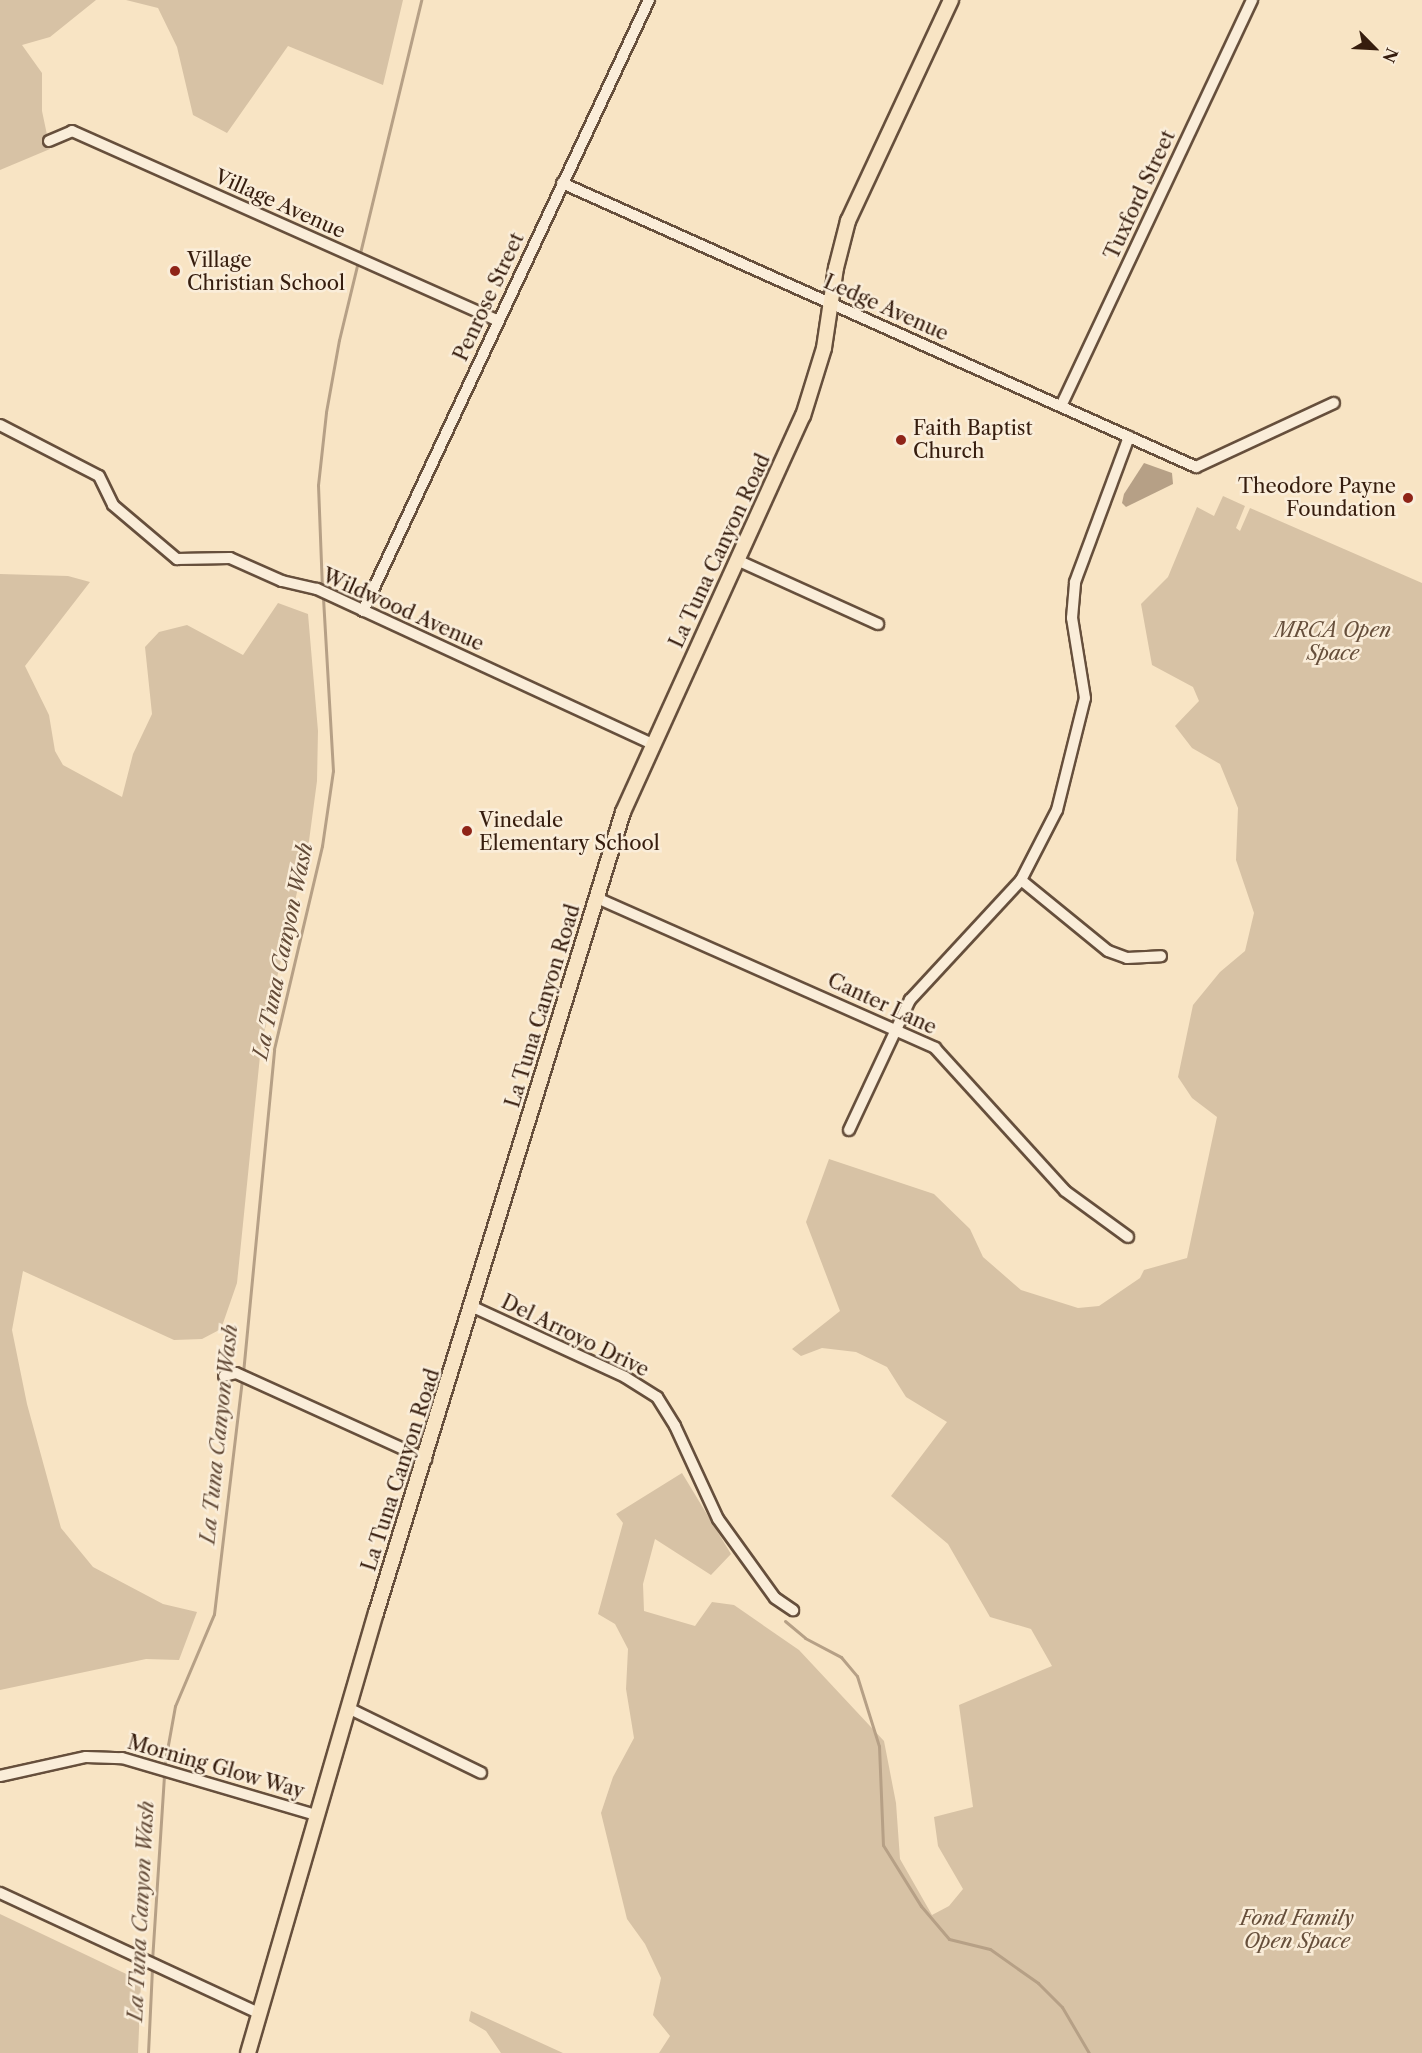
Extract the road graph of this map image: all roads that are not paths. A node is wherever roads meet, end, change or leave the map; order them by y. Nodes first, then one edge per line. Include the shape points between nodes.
1 (649, 0) edge
2 (951, 0) edge
3 (1252, 0) edge
4 (49, 141) dead end
5 (562, 183) junction
6 (832, 303) junction
7 (497, 320) junction
8 (1334, 403) dead end
9 (1061, 406) junction
10 (0, 425) edge
11 (1130, 437) junction
12 (737, 560) junction
13 (363, 611) junction
14 (878, 624) dead end
15 (651, 743) junction
16 (1021, 880) junction
17 (597, 898) junction
18 (1161, 956) dead end
19 (896, 1029) junction
20 (849, 1130) dead end
21 (1128, 1237) dead end
22 (473, 1307) junction
23 (224, 1376) dead end
24 (426, 1459) junction
25 (793, 1610) dead end
26 (348, 1708) junction
27 (481, 1773) dead end
28 (0, 1776) edge
29 (316, 1815) junction
30 (0, 1893) edge
31 (259, 2013) junction
32 (248, 2053) edge

1 - 5 street, Penrose Street
2 - 6 main road, La Tuna Canyon Road via 853,210 840,250
3 - 9 street, Tuxford Street
4 - 7 street, Village Avenue via 72,131
5 - 6 street, Ledge Avenue
5 - 7 street, Penrose Street
6 - 9 street, Ledge Avenue
6 - 12 main road, La Tuna Canyon Road via 806,409
7 - 13 street, Penrose Street
8 - 11 street, Ledge Avenue via 1196,467
9 - 11 street, Ledge Avenue
10 - 13 street, Wildwood Avenue via 99,476 113,505 177,559 230,558 282,581 317,589
11 - 16 street via 1075,582 1072,618 1085,693 1080,728 1057,810
12 - 14 street
12 - 15 main road, La Tuna Canyon Road
13 - 15 street, Wildwood Avenue
15 - 17 main road, La Tuna Canyon Road via 623,812
16 - 18 street via 1108,951 1126,958
16 - 19 street via 922,984
17 - 19 street, Canter Lane
17 - 22 main road, La Tuna Canyon Road
19 - 20 street
19 - 21 street, Canter Lane via 945,1056 1065,1191
22 - 24 main road, La Tuna Canyon Road
22 - 25 street, Del Arroyo Drive via 625,1377 657,1397 675,1426 718,1519 775,1598
23 - 24 street via 241,1375
24 - 26 main road, La Tuna Canyon Road
26 - 27 street
26 - 29 main road, La Tuna Canyon Road
28 - 29 street, Morning Glow Way via 106,1756 170,1770
29 - 31 main road, La Tuna Canyon Road
30 - 31 street
31 - 32 main road, La Tuna Canyon Road

